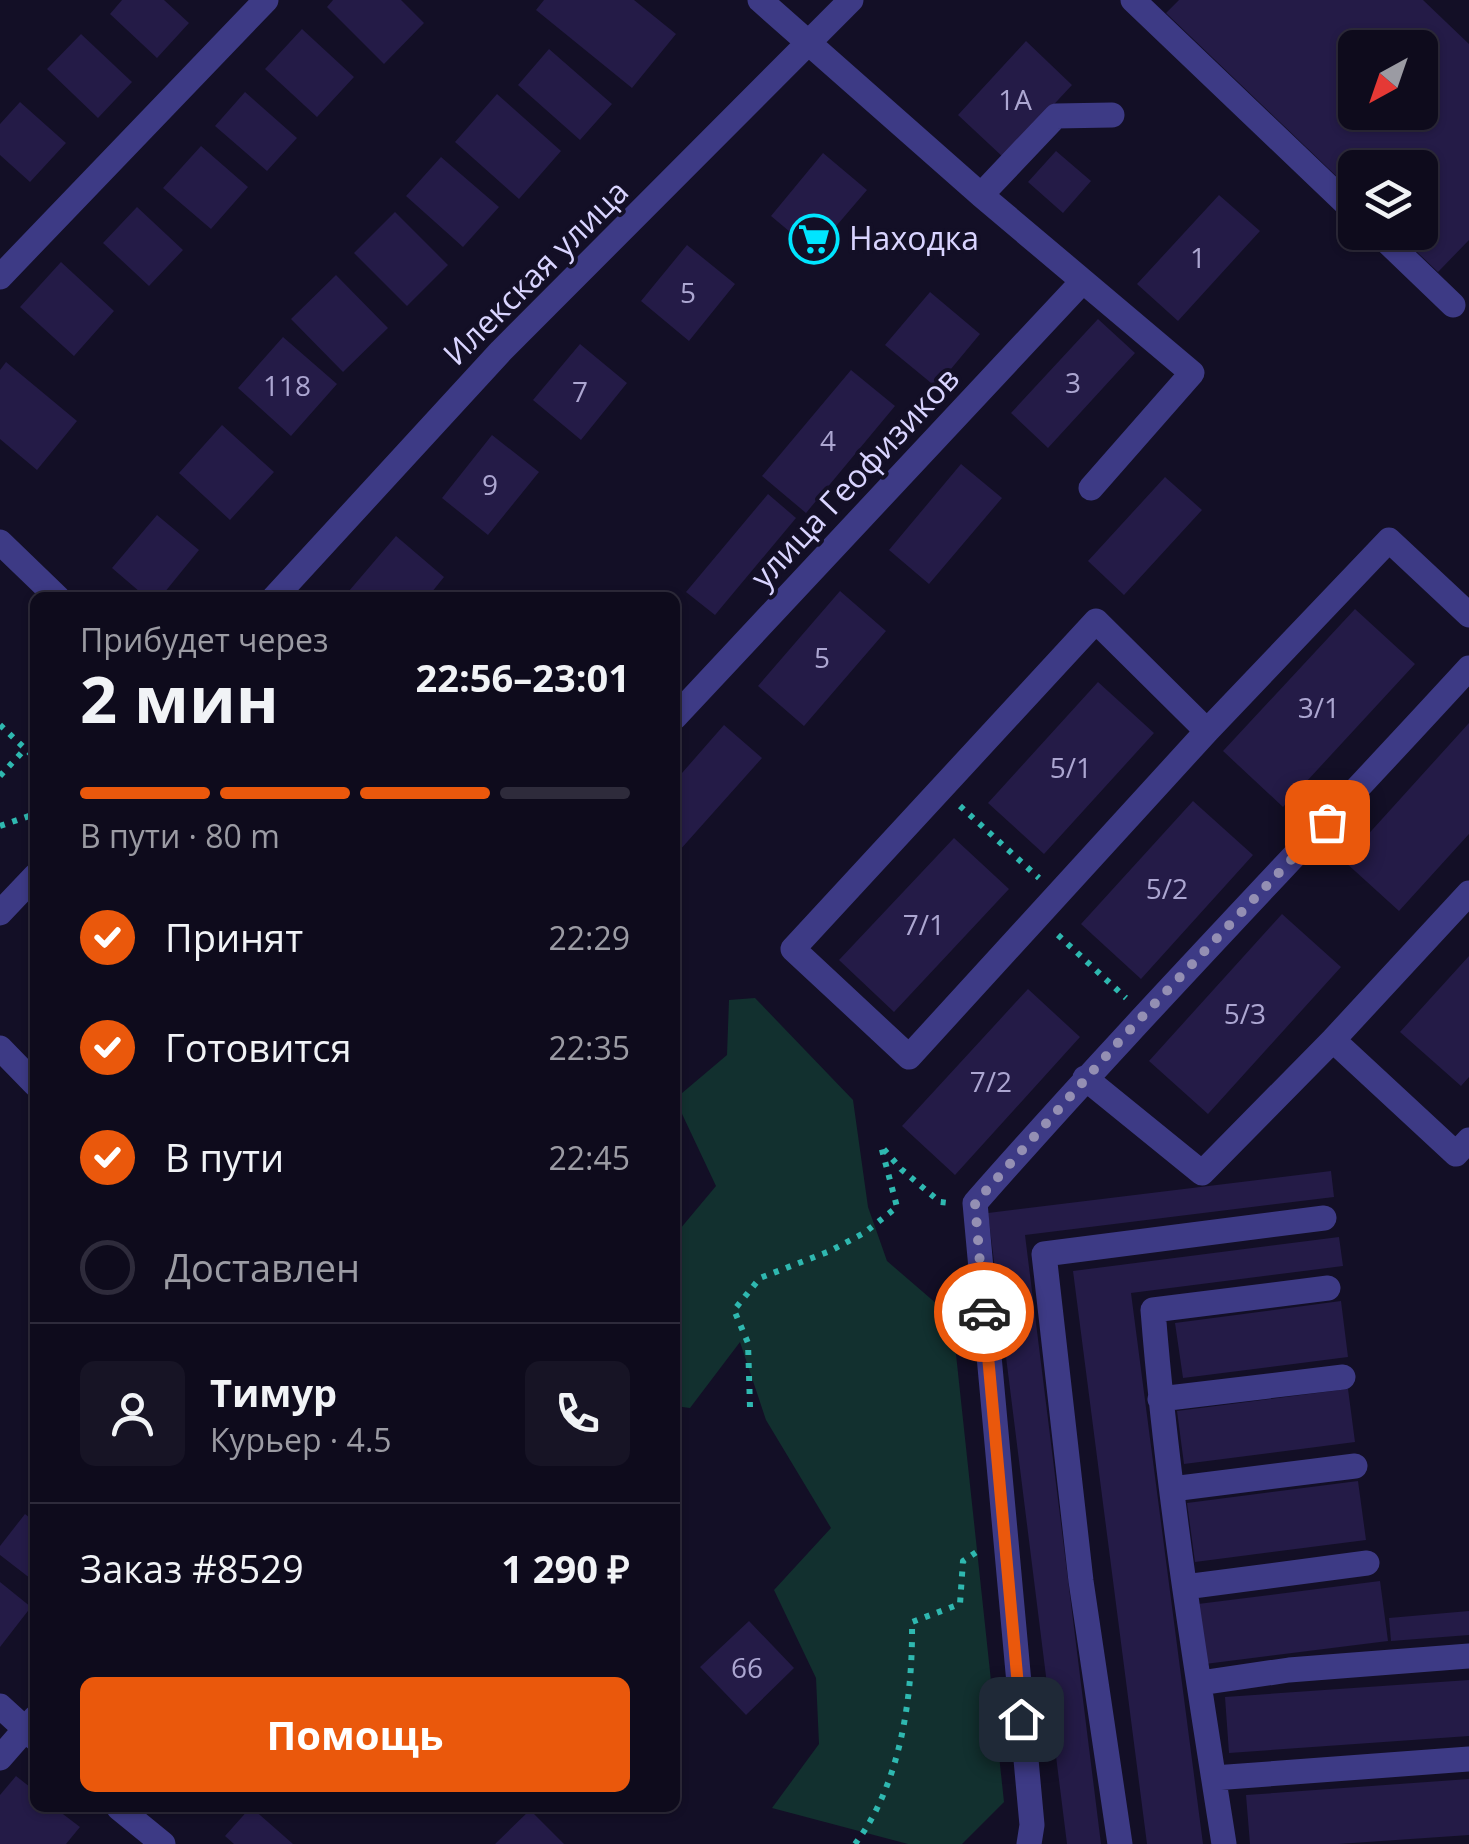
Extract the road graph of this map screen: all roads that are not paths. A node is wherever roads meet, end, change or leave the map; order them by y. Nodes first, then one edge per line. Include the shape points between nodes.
1 (266, 0) edge
2 (760, 0) edge
3 (850, 0) edge
4 (1133, 0) edge
5 (808, 46) junction
6 (1112, 115) dead end
7 (980, 196) junction
8 (1338, 196) edge
9 (1395, 250) edge
10 (0, 276) edge
11 (1082, 282) junction
12 (1452, 305) dead end
13 (1091, 488) dead end
14 (0, 542) edge
15 (52, 592) edge
16 (280, 592) edge
17 (1469, 615) edge
18 (1469, 668) edge
19 (680, 711) edge
20 (1207, 731) junction
21 (30, 881) edge
22 (1469, 894) edge
23 (0, 913) edge
24 (1333, 1040) junction
25 (0, 1048) edge
26 (1085, 1078) junction
27 (30, 1079) edge
28 (1469, 1140) edge
29 (1324, 1218) dead end
30 (1328, 1288) dead end
31 (1343, 1377) dead end
32 (1160, 1400) junction
33 (1355, 1466) dead end
34 (1172, 1490) junction
35 (1367, 1563) dead end
36 (1184, 1587) junction
37 (1469, 1656) edge
38 (1200, 1684) junction
39 (0, 1706) edge
40 (30, 1727) edge
41 (30, 1730) edge
42 (0, 1758) edge
43 (1469, 1759) edge
44 (1214, 1778) junction
45 (124, 1812) edge
46 (163, 1844) edge
47 (1029, 1844) edge
48 (1120, 1844) edge
49 (1224, 1844) edge

1 - 10 street
2 - 5 street
3 - 5 street, Илекская улица
4 - 8 street
5 - 7 street
5 - 16 street, Илекская улица via 501,351
6 - 7 street via 1056,116
7 - 11 street
9 - 12 street
11 - 13 street via 1192,373
11 - 19 street, улица Геофизиков
14 - 15 street
17 - 20 street via 1389,540
18 - 26 street
20 - 20 street via 1096,621 793,949 909,1058
21 - 23 street
22 - 24 street
24 - 26 street via 1202,1173
24 - 28 street via 1456,1154
25 - 27 street
26 - 47 street via 975,1203
29 - 48 street via 1044,1254 1081,1581
30 - 32 street via 1153,1310
31 - 32 street
32 - 34 street
33 - 34 street
34 - 36 street
35 - 36 street
36 - 38 street
37 - 38 street
38 - 44 street
39 - 40 street
41 - 42 street
43 - 44 street
44 - 49 street
45 - 46 street

